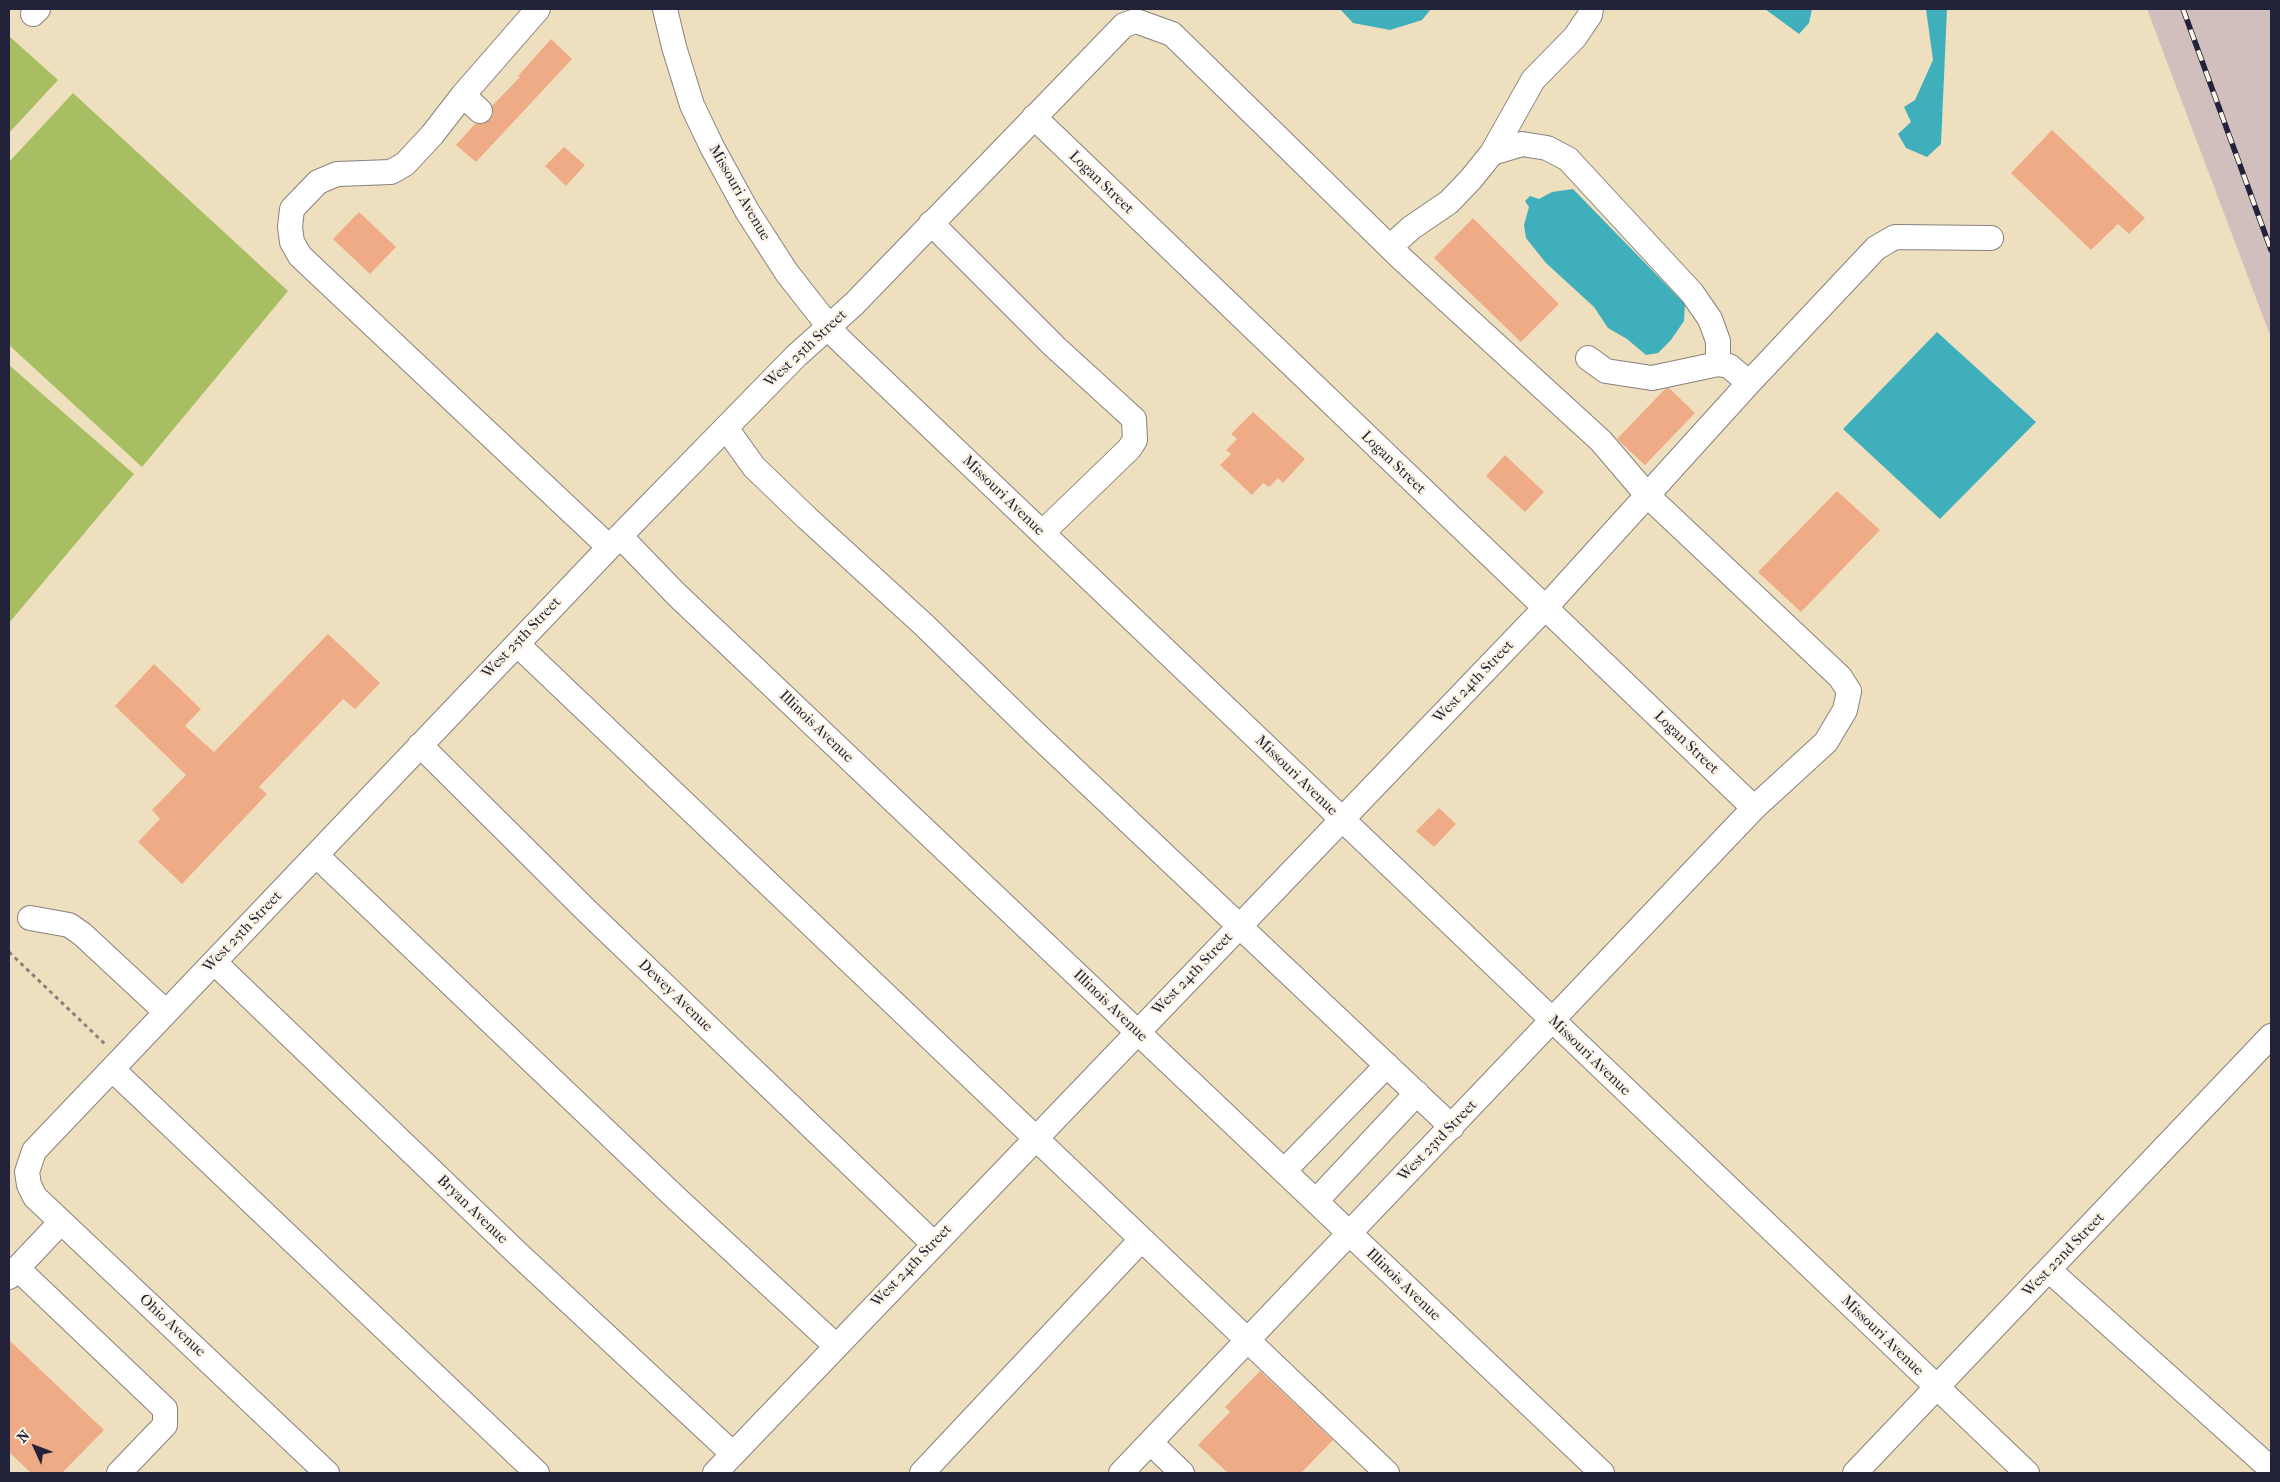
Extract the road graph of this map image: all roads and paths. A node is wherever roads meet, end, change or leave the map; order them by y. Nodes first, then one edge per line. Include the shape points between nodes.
1 (538, 9) edge
2 (665, 9) edge
3 (1591, 9) edge
4 (1132, 17) edge
5 (463, 95) junction
6 (480, 111) dead end
7 (1034, 117) junction
8 (1492, 153) junction
9 (931, 223) junction
10 (1991, 238) dead end
11 (1390, 247) junction
12 (829, 327) junction
13 (1588, 358) dead end
14 (1718, 364) junction
15 (1749, 383) junction
16 (726, 428) junction
17 (1648, 496) junction
18 (1042, 533) junction
19 (614, 542) junction
20 (1545, 608) junction
21 (517, 644) junction
22 (420, 745) junction
23 (1754, 808) junction
24 (1341, 820) junction
25 (316, 855) junction
26 (30, 918) dead end
27 (1239, 926) junction
28 (9, 952) edge
29 (214, 962) junction
30 (166, 1012) junction
31 (1552, 1021) junction
32 (1138, 1032) junction
33 (2271, 1036) edge
34 (117, 1064) junction
35 (1387, 1065) junction
36 (1417, 1093) junction
37 (1452, 1126) junction
38 (1035, 1139) junction
39 (27, 1172) joint
40 (1284, 1172) junction
41 (1316, 1201) junction
42 (61, 1222) junction
43 (1350, 1234) junction
44 (1141, 1240) junction
45 (934, 1244) junction
46 (2050, 1270) junction
47 (13, 1273) edge
48 (1248, 1342) junction
49 (836, 1346) junction
50 (1936, 1387) junction
51 (1151, 1443) junction
52 (733, 1454) junction
53 (2271, 1469) edge
54 (119, 1473) edge
55 (327, 1473) edge
56 (537, 1473) edge
57 (715, 1473) edge
58 (922, 1473) edge
59 (1122, 1473) edge
60 (1182, 1473) edge
61 (1387, 1473) edge
62 (1602, 1473) edge
63 (1855, 1473) edge
64 (2027, 1473) edge

1 - 5 street, Illinois Avenue
2 - 12 street, Missouri Avenue via 692,105 712,147 747,211 787,273
3 - 8 street via 1574,36 1533,80
4 - 7 street, West 25th Street
4 - 11 street, West 23rd Street via 1172,34
5 - 6 street
5 - 19 street, Illinois Avenue via 405,164 391,172 338,174 318,182 292,209 292,242 300,256
7 - 9 street, West 25th Street
7 - 20 street, Logan Street
8 - 11 street via 1449,202
8 - 14 street via 1522,144 1547,148 1568,159 1692,293 1710,320 1718,341
9 - 12 street, West 25th Street
9 - 18 street via 1054,348 1134,419 1135,440 1129,449
10 - 15 street, West 24th Street via 1895,237 1886,240
11 - 17 street, West 23rd Street via 1601,441
12 - 16 street, West 25th Street
12 - 18 street, Missouri Avenue
13 - 14 street via 1606,371 1652,378
14 - 15 street via 1729,366
15 - 17 street, West 24th Street
16 - 19 street, West 25th Street
16 - 27 street via 754,467
17 - 20 street, West 24th Street
17 - 23 street, West 23rd Street via 1840,677 1849,691 1845,710 1826,742
18 - 24 street, Missouri Avenue
19 - 21 street, West 25th Street
19 - 32 street, Illinois Avenue via 683,600
20 - 23 street, Logan Street
20 - 24 street, West 24th Street
21 - 22 street, West 25th Street
21 - 38 street
22 - 25 street, West 25th Street
22 - 45 street, Dewey Avenue via 591,915
23 - 31 street, West 23rd Street
24 - 27 street, West 24th Street
24 - 31 street, Missouri Avenue
25 - 29 street, West 25th Street
25 - 49 street
26 - 30 street via 69,925
27 - 32 street, West 24th Street
27 - 35 street
28 - 34 path
29 - 30 street, West 25th Street
29 - 52 street, Bryan Avenue via 515,1251
30 - 34 street, West 25th Street
31 - 37 street, West 23rd Street
31 - 50 street, Missouri Avenue
32 - 38 street, West 24th Street
32 - 40 street, Illinois Avenue
33 - 46 street, West 22nd Street
34 - 39 street, West 25th Street via 34,1151
34 - 56 street
35 - 36 street
35 - 40 street
36 - 37 street
36 - 41 street
37 - 43 street, West 23rd Street
38 - 44 street
38 - 45 street, West 24th Street
39 - 42 street, Ohio Avenue via 35,1197
40 - 41 street, Illinois Avenue
41 - 43 street, Illinois Avenue
42 - 47 street
42 - 55 street, Ohio Avenue
43 - 48 street, West 23rd Street
43 - 62 street, Illinois Avenue
44 - 48 street
44 - 58 street
45 - 49 street, West 24th Street
46 - 50 street, West 22nd Street
46 - 53 street
47 - 54 street via 164,1409 165,1425
48 - 51 street, West 23rd Street
48 - 61 street
49 - 52 street, West 24th Street
50 - 63 street, West 22nd Street
50 - 64 street, Missouri Avenue
51 - 59 street, West 23rd Street
51 - 60 street
52 - 57 street, West 24th Street

